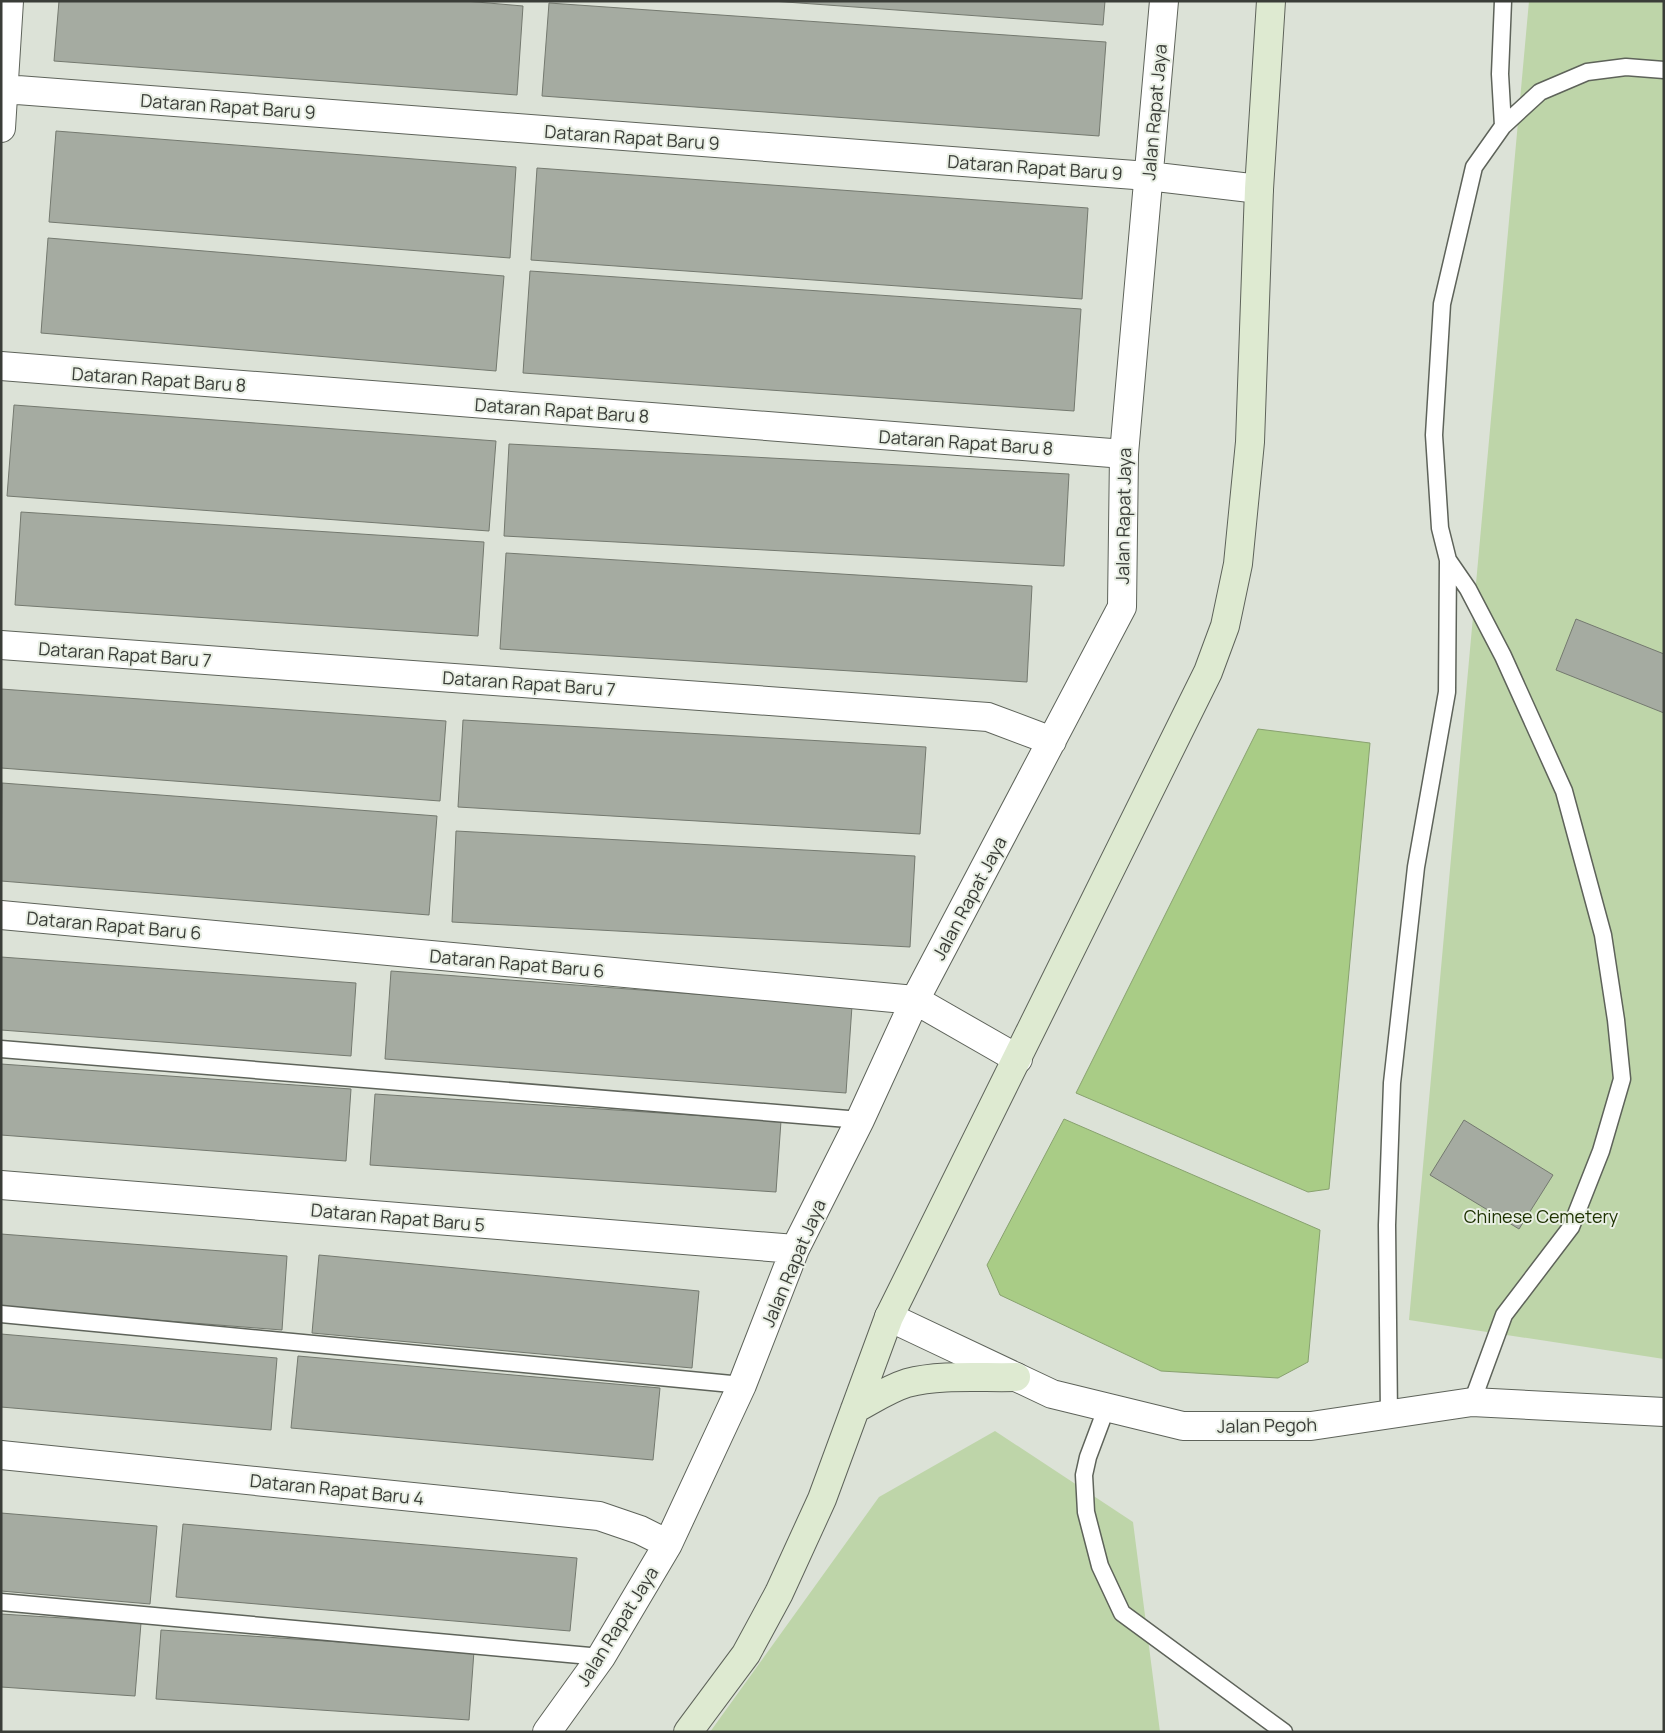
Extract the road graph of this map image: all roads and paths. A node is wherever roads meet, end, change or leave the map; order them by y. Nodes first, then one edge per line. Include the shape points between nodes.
1 (9, 1) edge
2 (1164, 1) edge
3 (1271, 1) edge
4 (1503, 1) edge
5 (1664, 70) edge
6 (4, 89) junction
7 (1503, 126) junction
8 (1, 128) edge
9 (1148, 176) junction
10 (1259, 189) junction
11 (1, 366) edge
12 (1124, 454) junction
13 (1448, 560) junction
14 (1, 645) edge
15 (1052, 742) junction
16 (1, 915) edge
17 (915, 1000) junction
18 (1, 1049) edge
19 (1018, 1059) junction
20 (860, 1120) junction
21 (1, 1185) edge
22 (795, 1249) junction
23 (1, 1314) edge
24 (889, 1317) junction
25 (1016, 1377) junction
26 (742, 1386) junction
27 (1472, 1402) junction
28 (855, 1409) junction
29 (1106, 1409) junction
30 (1664, 1412) edge
31 (1389, 1416) junction
32 (1, 1455) edge
33 (668, 1544) junction
34 (1, 1602) edge
35 (601, 1657) junction
36 (547, 1732) edge
37 (688, 1732) edge
38 (1284, 1732) edge

1 - 6 street
2 - 9 street, Jalan Rapat Jaya
3 - 10 street
4 - 7 lane via 1500,74
5 - 7 lane via 1626,66 1587,72 1540,92
6 - 8 street
6 - 9 street, Dataran Rapat Baru 9
7 - 13 lane via 1474,167 1442,304 1434,435 1440,528
9 - 10 street, Dataran Rapat Baru 9
9 - 12 street, Jalan Rapat Jaya
10 - 19 street via 1250,442 1238,564 1225,626 1208,672
11 - 12 street, Dataran Rapat Baru 8
12 - 15 street, Jalan Rapat Jaya via 1122,607
13 - 27 lane via 1468,589 1503,656 1564,791 1603,935 1622,1079 1601,1151 1571,1227 1504,1315
13 - 31 lane via 1447,692 1416,868 1392,1083 1387,1225
14 - 15 street, Dataran Rapat Baru 7 via 988,717
15 - 17 street, Jalan Rapat Jaya
16 - 17 street, Dataran Rapat Baru 6
17 - 19 street, Dataran Rapat Baru 6
17 - 20 street, Jalan Rapat Jaya
18 - 20 lane
19 - 24 street
20 - 22 street, Jalan Rapat Jaya
21 - 22 street, Dataran Rapat Baru 5
22 - 26 street, Jalan Rapat Jaya
23 - 26 lane
24 - 25 street, Jalan Pegoh
24 - 28 street
25 - 28 street via 932,1379 907,1383
25 - 29 street, Jalan Pegoh via 1052,1394
26 - 33 street, Jalan Rapat Jaya
27 - 30 street, Jalan Pegoh
27 - 31 street, Jalan Pegoh
28 - 37 street via 822,1500 779,1593 746,1654
29 - 31 street, Jalan Pegoh via 1183,1426 1311,1426
29 - 38 lane via 1084,1475 1086,1512 1100,1566 1122,1613
32 - 33 street, Dataran Rapat Baru 4 via 599,1516
33 - 35 street, Jalan Rapat Jaya
34 - 35 lane
35 - 36 street, Jalan Rapat Jaya

